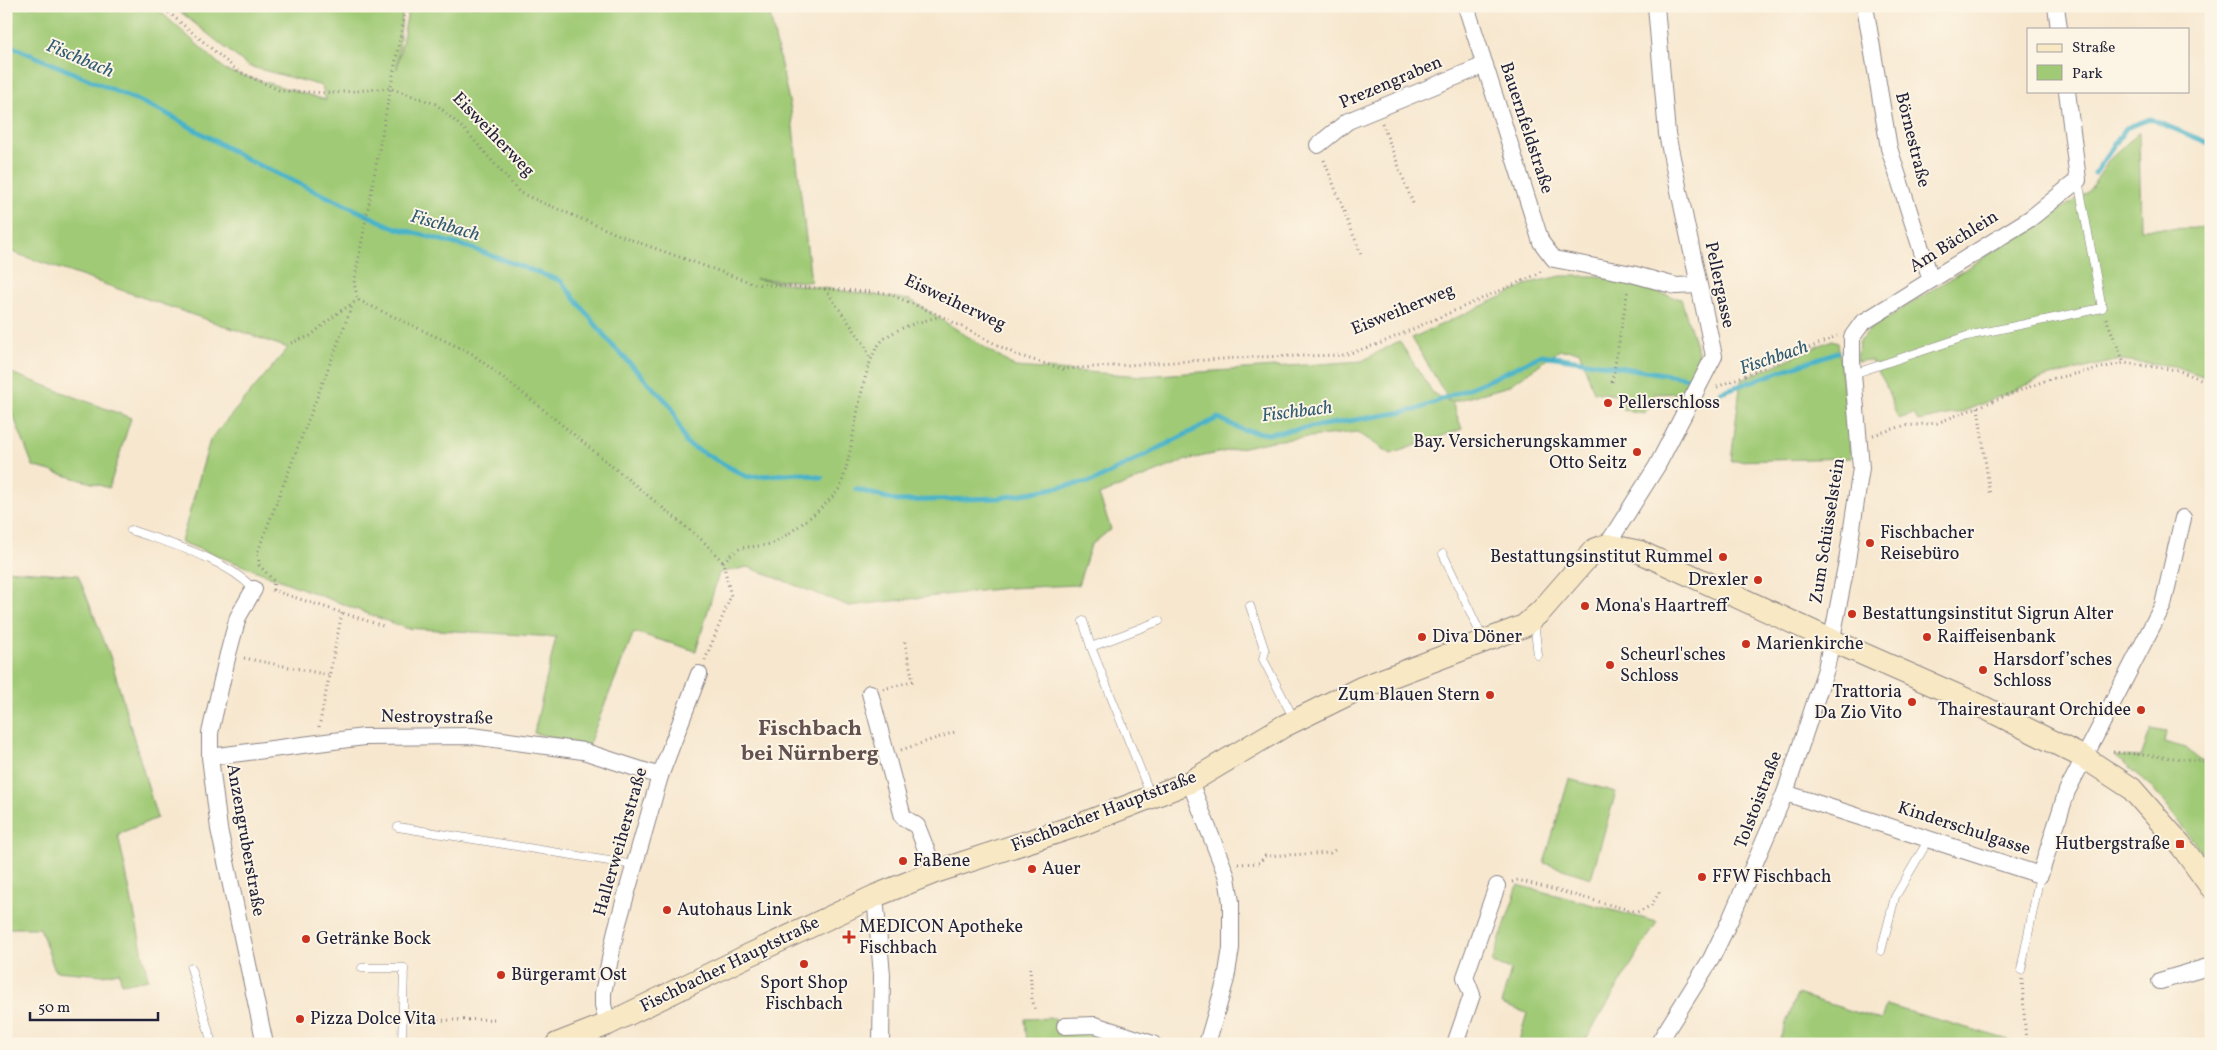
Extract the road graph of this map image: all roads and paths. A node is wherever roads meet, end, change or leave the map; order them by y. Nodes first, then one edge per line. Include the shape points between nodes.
1 (160, 6) edge
2 (406, 6) edge
3 (1466, 6) edge
4 (1656, 6) edge
5 (1865, 6) edge
6 (2056, 6) edge
7 (2059, 28) edge
8 (1485, 66) junction
9 (390, 88) junction
10 (2067, 92) edge
11 (1377, 109) junction
12 (1318, 145) joint
13 (2078, 180) junction
14 (1414, 206) dead end
15 (1362, 257) dead end
16 (1554, 259) junction
17 (1931, 280) junction
18 (1698, 286) junction
19 (825, 289) junction
20 (1628, 290) dead end
21 (358, 300) junction
22 (352, 306) junction
23 (2102, 308) junction
24 (940, 316) junction
25 (1852, 337) junction
26 (291, 343) dead end
27 (870, 358) junction
28 (2124, 363) junction
29 (1853, 374) junction
30 (1702, 380) junction
31 (1612, 382) dead end
32 (2211, 383) edge
33 (1978, 407) junction
34 (1860, 438) junction
35 (1990, 495) dead end
36 (2183, 518) dead end
37 (131, 530) dead end
38 (1607, 545) junction
39 (1443, 554) dead end
40 (722, 562) junction
41 (254, 589) junction
42 (273, 590) junction
43 (1250, 606) dead end
44 (342, 613) junction
45 (1533, 617) junction
46 (1159, 620) dead end
47 (1083, 621) dead end
48 (383, 626) dead end
49 (904, 639) dead end
50 (1831, 640) junction
51 (1485, 642) junction
52 (1091, 647) junction
53 (228, 654) junction
54 (1538, 655) dead end
55 (699, 674) joint
56 (329, 675) junction
57 (870, 693) joint
58 (1295, 720) junction
59 (955, 732) dead end
60 (320, 743) junction
61 (886, 755) junction
62 (210, 757) junction
63 (2085, 758) junction
64 (2211, 767) edge
65 (660, 776) junction
66 (1190, 782) junction
67 (1786, 794) junction
68 (1152, 797) junction
69 (398, 827) dead end
70 (1929, 839) junction
71 (1338, 848) dead end
72 (634, 865) junction
73 (1222, 865) junction
74 (935, 872) junction
75 (2040, 874) junction
76 (1497, 886) joint
77 (2211, 887) edge
78 (1660, 891) dead end
79 (875, 896) junction
80 (1881, 951) dead end
81 (2211, 966) edge
82 (191, 968) dead end
83 (362, 968) dead end
84 (1030, 968) dead end
85 (2021, 970) joint
86 (2160, 980) dead end
87 (1036, 1012) dead end
88 (495, 1019) dead end
89 (403, 1021) junction
90 (608, 1024) junction
91 (1065, 1026) dead end
92 (212, 1044) edge
93 (265, 1044) edge
94 (402, 1044) edge
95 (557, 1044) edge
96 (881, 1044) edge
97 (1153, 1044) edge
98 (1207, 1044) edge
99 (1456, 1044) edge
100 (1658, 1044) edge
101 (2026, 1044) edge

1 - 9 path, Eisweiherweg via 238,71 281,91 332,93
2 - 9 path
3 - 8 street, Bauernfeldstraße
4 - 18 street, Pellergasse via 1667,134
5 - 17 street, Börnestraße via 1889,148
6 - 7 street
8 - 11 street, Prezengraben
8 - 16 street, Bauernfeldstraße via 1541,242
9 - 19 path, Eisweiherweg via 436,104 467,132 520,193 629,239 755,284
9 - 21 path via 354,283
10 - 13 street
11 - 12 street, Prezengraben via 1348,121
11 - 14 path
12 - 15 path
13 - 17 street, Am Bächlein via 2031,218
13 - 23 lane
16 - 18 street via 1676,286
16 - 24 path, Eisweiherweg via 1538,274 1381,343 1344,355 1063,369 1017,355
17 - 25 street, Am Bächlein via 1862,323
18 - 30 street, Pellergasse via 1714,356
19 - 24 path, Eisweiherweg via 887,293
19 - 27 path via 864,344
20 - 31 path
21 - 22 path
21 - 40 path via 471,353 671,513
22 - 26 path via 339,312 310,336
22 - 42 path via 258,550 259,565 274,581
23 - 28 path
23 - 29 lane via 1966,336
24 - 27 path via 908,326 883,339
25 - 29 street, Zum Schüsselstein
25 - 30 path via 1834,336 1718,387
27 - 40 path via 840,489 796,530 771,544 737,548
28 - 32 path via 2177,370
28 - 33 path via 2047,380
29 - 34 street, Zum Schüsselstein
30 - 38 street, Pellergasse via 1657,466
33 - 34 path via 1937,423 1903,426
33 - 35 path
34 - 50 street, Zum Schüsselstein via 1862,468
36 - 63 street, Kinderschulgasse via 2163,605
37 - 41 lane via 196,553 240,575
38 - 45 main road, Fischbacher Hauptstraße via 1594,550
38 - 50 main road via 1640,552
39 - 51 lane
40 - 55 path via 731,596
41 - 42 path
41 - 53 street, Anzengruberstraße via 238,617
42 - 44 path
43 - 58 lane via 1264,644 1263,659
44 - 48 path
44 - 56 path
45 - 51 main road, Fischbacher Hauptstraße via 1524,626
45 - 54 lane
46 - 52 lane
47 - 52 lane
49 - 57 path via 913,681
50 - 63 main road via 1979,705
50 - 67 street, Tolstoistraße via 1826,669
51 - 58 main road, Fischbacher Hauptstraße via 1361,688
52 - 68 lane
53 - 56 path
53 - 62 street, Anzengruberstraße via 210,733
55 - 65 street, Hallerweiherstraße
56 - 60 path via 318,726
57 - 61 street
58 - 66 main road, Fischbacher Hauptstraße
59 - 61 path
60 - 62 street, Nestroystraße
60 - 65 street, Nestroystraße via 364,737 472,736 583,751
61 - 74 street via 903,817 917,826
62 - 93 street, Anzengruberstraße via 219,829
63 - 64 path via 2108,752 2203,761
63 - 75 street, Kinderschulgasse via 2067,791
63 - 77 main road via 2131,788 2180,844
65 - 72 street, Hallerweiherstraße
66 - 68 main road, Fischbacher Hauptstraße
66 - 73 street
67 - 70 street, Kinderschulgasse
67 - 100 street, Tolstoistraße via 1715,952
68 - 74 main road, Fischbacher Hauptstraße via 1082,824
69 - 72 lane
70 - 75 street, Kinderschulgasse
70 - 80 lane via 1895,897
71 - 73 path via 1330,853 1265,856 1259,863
72 - 90 street, Hallerweiherstraße via 603,993
73 - 98 street via 1230,902 1231,948 1226,979
74 - 79 main road, Fischbacher Hauptstraße
75 - 85 lane
76 - 78 path via 1518,880 1637,912 1651,906
76 - 99 street via 1465,977 1472,995
79 - 90 main road, Fischbacher Hauptstraße
79 - 96 street via 882,975
81 - 86 street
82 - 92 lane
83 - 89 lane via 404,968
84 - 87 path
85 - 101 path
88 - 89 path
89 - 94 lane
90 - 95 main road, Fischbacher Hauptstraße
91 - 97 street via 1095,1025

